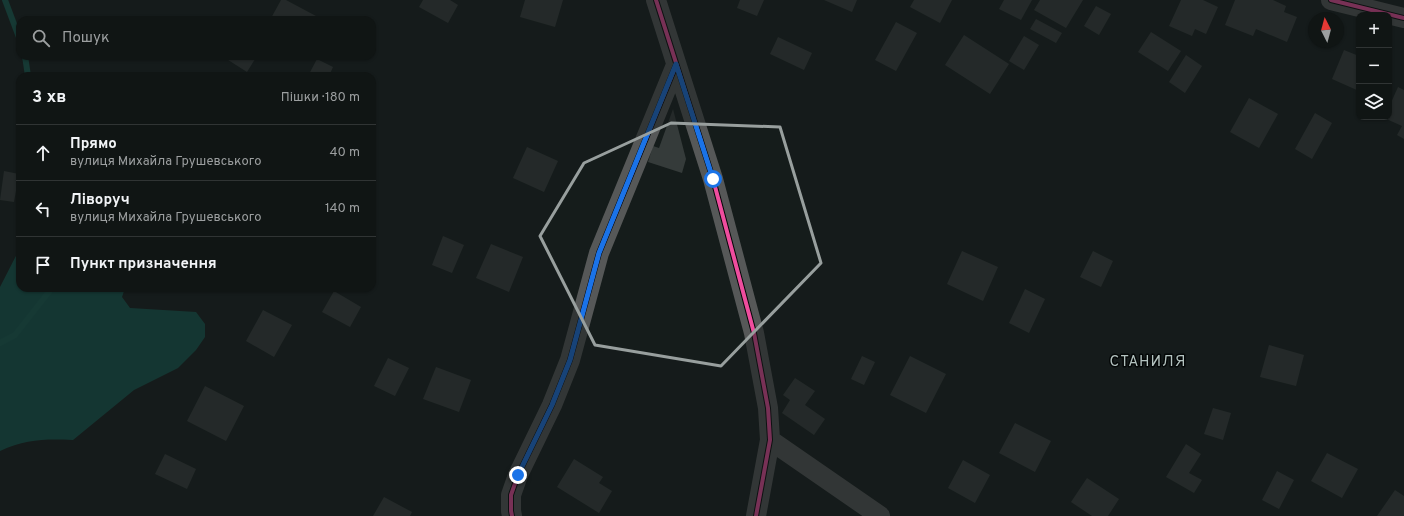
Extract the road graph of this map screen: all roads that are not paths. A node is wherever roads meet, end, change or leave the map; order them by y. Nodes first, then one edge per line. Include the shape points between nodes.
1 (656, 0) edge
2 (1331, 0) edge
3 (1404, 18) edge
4 (676, 64) junction
5 (770, 440) junction
6 (512, 516) edge
7 (756, 516) edge
8 (880, 516) edge

1 - 4 street
2 - 3 street
4 - 5 street via 713,179 754,334 768,408
4 - 6 street via 599,253 570,360 552,405 518,475 511,495
5 - 7 street
5 - 8 street

